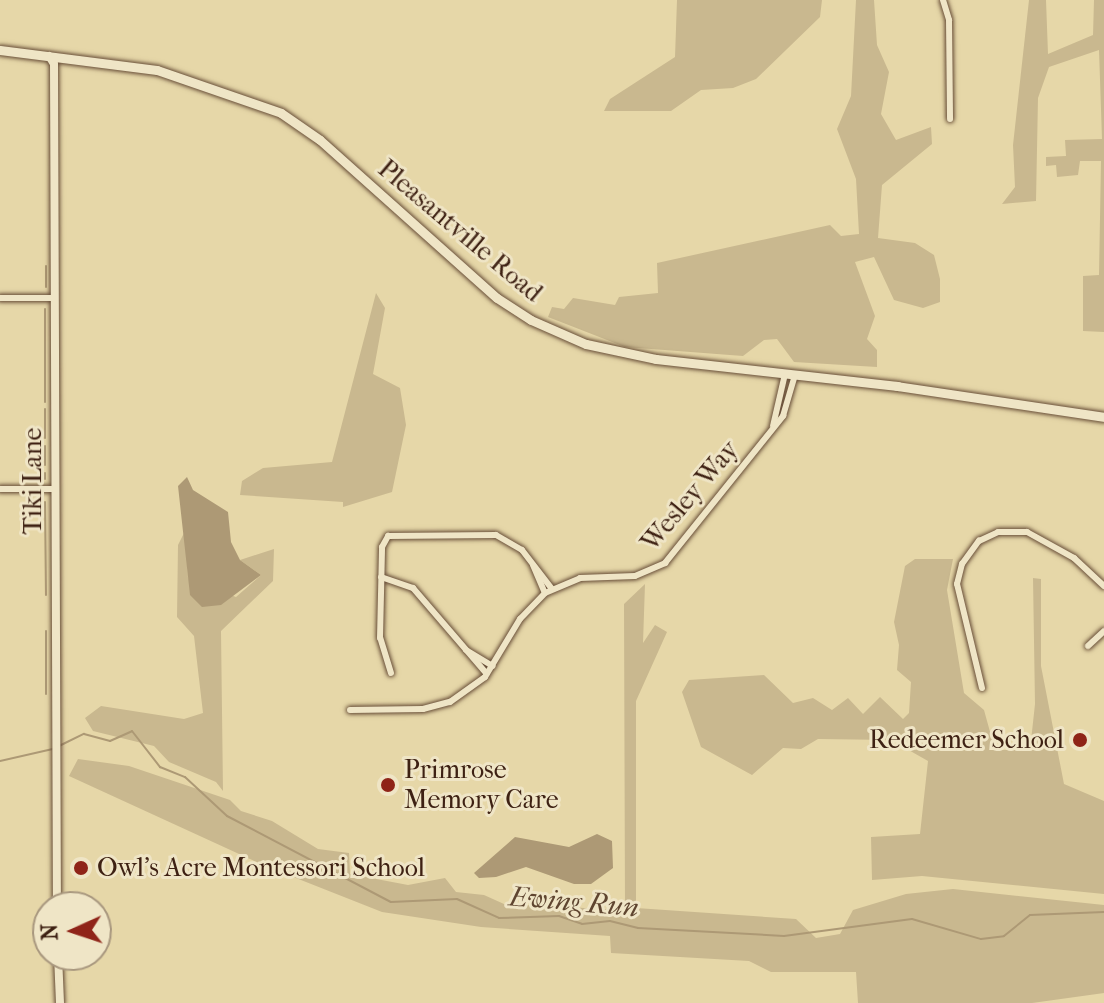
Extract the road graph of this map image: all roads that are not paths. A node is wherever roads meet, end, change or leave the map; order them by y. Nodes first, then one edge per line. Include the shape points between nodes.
1 (943, 0) edge
2 (0, 50) edge
3 (49, 56) junction
4 (950, 119) dead end
5 (0, 298) edge
6 (52, 298) junction
7 (790, 375) junction
8 (1104, 417) edge
9 (0, 489) edge
10 (53, 489) junction
11 (381, 577) junction
12 (1104, 586) edge
13 (548, 591) junction
14 (1104, 631) edge
15 (1088, 646) dead end
16 (466, 650) junction
17 (493, 666) junction
18 (391, 673) dead end
19 (487, 674) junction
20 (982, 688) dead end
21 (350, 710) dead end
22 (57, 891) edge
23 (59, 971) edge
24 (60, 1003) edge

1 - 4 street via 949,20
2 - 3 main road, Pleasantville Road
3 - 6 street, Tiki Lane via 54,64
3 - 7 main road, Pleasantville Road via 168,72 281,113 320,140 497,298 548,329 626,354
5 - 6 street
6 - 10 street, Tiki Lane
7 - 8 main road, Pleasantville Road
7 - 13 street, Wesley Way via 785,412 665,563 635,576 580,578
9 - 10 street
10 - 22 street, Tiki Lane
11 - 13 street via 382,547 392,534 496,535 522,550
11 - 16 street via 413,588
11 - 18 street via 380,638
12 - 20 street via 1074,558 1027,532 1004,531 979,541 962,564 957,584
13 - 17 street via 520,619
14 - 15 street
16 - 17 street
16 - 19 street
17 - 19 street
19 - 21 street via 460,697 436,706
23 - 24 street

